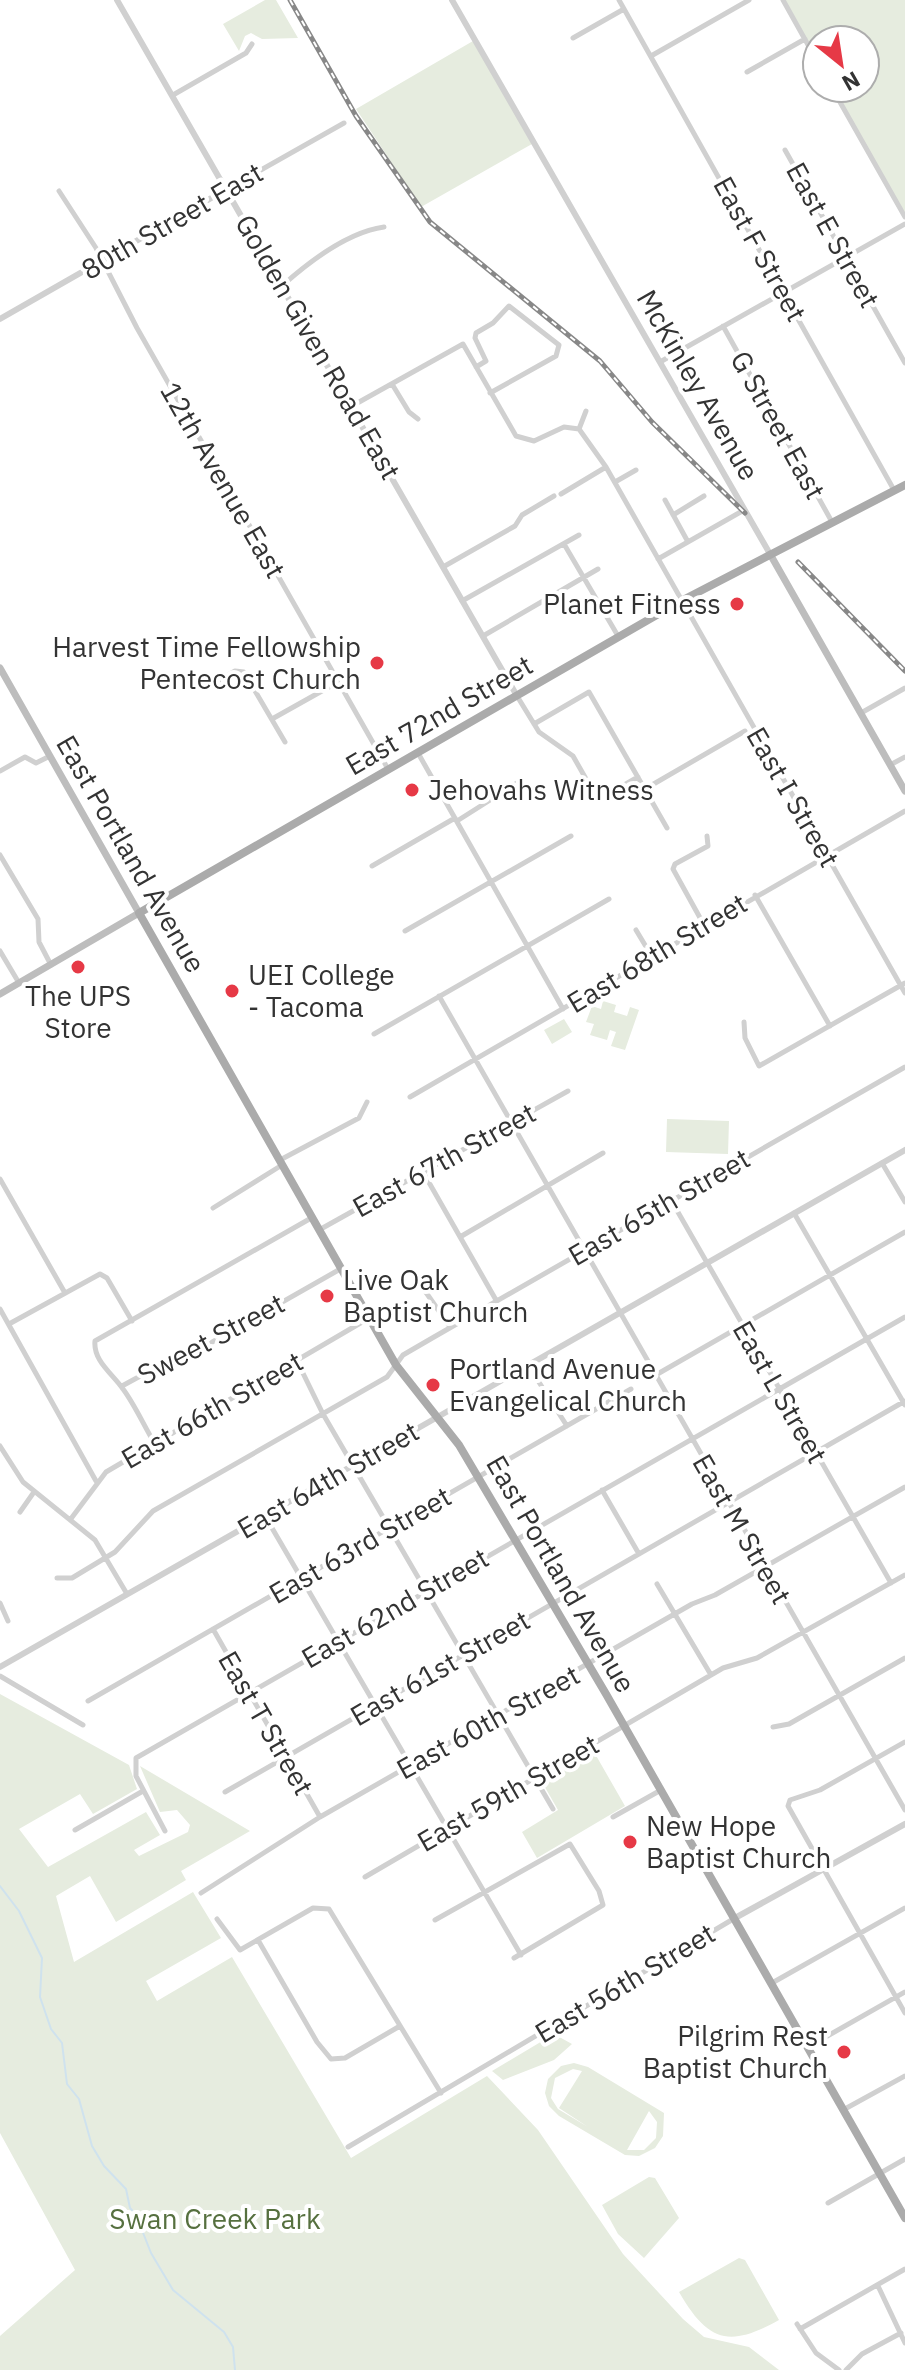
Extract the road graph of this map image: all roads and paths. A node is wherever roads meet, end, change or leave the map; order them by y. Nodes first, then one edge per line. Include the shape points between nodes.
1 (117, 0) edge
2 (452, 0) edge
3 (619, 0) edge
4 (749, 0) edge
5 (783, 0) edge
6 (624, 9) junction
7 (801, 32) edge
8 (573, 38) dead end
9 (801, 41) edge
10 (252, 44) dead end
11 (651, 56) junction
12 (747, 72) dead end
13 (173, 95) junction
14 (841, 104) edge
15 (344, 123) dead end
16 (785, 150) dead end
17 (227, 189) junction
18 (59, 191) dead end
19 (905, 217) edge
20 (905, 224) edge
21 (384, 227) dead end
22 (846, 257) junction
23 (101, 262) junction
24 (283, 285) junction
25 (784, 292) junction
26 (0, 319) edge
27 (723, 326) junction
28 (660, 362) junction
29 (905, 363) edge
30 (476, 367) junction
31 (392, 384) junction
32 (490, 393) junction
33 (352, 406) junction
34 (586, 411) dead end
35 (418, 419) dead end
36 (579, 429) junction
37 (606, 467) junction
38 (636, 470) dead end
39 (615, 482) junction
40 (905, 485) edge
41 (894, 491) junction
42 (704, 496) dead end
43 (665, 500) dead end
44 (744, 510) junction
45 (673, 515) junction
46 (833, 523) junction
47 (579, 535) dead end
48 (688, 542) junction
49 (564, 544) junction
50 (770, 554) junction
51 (658, 559) junction
52 (443, 567) junction
53 (598, 569) dead end
54 (583, 578) junction
55 (462, 601) junction
56 (681, 601) junction
57 (483, 636) junction
58 (619, 637) junction
59 (0, 668) edge
60 (338, 682) junction
61 (214, 683) dead end
62 (905, 688) edge
63 (517, 696) junction
64 (860, 714) junction
65 (272, 719) junction
66 (534, 724) junction
67 (745, 731) dead end
68 (285, 742) dead end
69 (418, 753) junction
70 (50, 756) junction
71 (905, 757) edge
72 (890, 765) junction
73 (389, 770) junction
74 (0, 771) edge
75 (638, 777) junction
76 (520, 781) dead end
77 (645, 789) junction
78 (905, 791) edge
79 (905, 811) edge
80 (456, 819) junction
81 (667, 828) dead end
82 (571, 836) dead end
83 (707, 836) dead end
84 (0, 855) edge
85 (826, 856) junction
86 (372, 866) dead end
87 (491, 881) junction
88 (755, 895) junction
89 (609, 899) dead end
90 (139, 913) junction
91 (704, 925) junction
92 (636, 930) dead end
93 (405, 931) dead end
94 (527, 945) junction
95 (0, 951) edge
96 (651, 955) junction
97 (51, 965) junction
98 (19, 984) junction
99 (903, 985) edge
100 (905, 993) edge
101 (0, 994) edge
102 (439, 996) junction
103 (563, 1009) junction
104 (744, 1022) dead end
105 (830, 1026) junction
106 (374, 1034) dead end
107 (473, 1060) junction
108 (905, 1067) edge
109 (568, 1091) dead end
110 (410, 1097) dead end
111 (367, 1102) dead end
112 (509, 1124) junction
113 (905, 1150) edge
114 (603, 1153) dead end
115 (281, 1163) junction
116 (882, 1163) junction
117 (423, 1172) junction
118 (0, 1179) edge
119 (546, 1187) junction
120 (671, 1200) junction
121 (905, 1202) edge
122 (213, 1208) dead end
123 (794, 1213) junction
124 (313, 1217) junction
125 (319, 1230) junction
126 (905, 1232) edge
127 (460, 1237) junction
128 (583, 1251) junction
129 (706, 1263) junction
130 (342, 1268) junction
131 (830, 1276) junction
132 (425, 1291) dead end
133 (65, 1293) junction
134 (496, 1300) junction
135 (0, 1309) edge
136 (619, 1314) junction
137 (905, 1317) edge
138 (369, 1318) junction
139 (132, 1321) junction
140 (9, 1324) junction
141 (742, 1325) junction
142 (450, 1327) junction
143 (866, 1339) junction
144 (297, 1361) junction
145 (396, 1365) junction
146 (528, 1365) junction
147 (654, 1376) junction
148 (122, 1386) junction
149 (631, 1389) dead end
150 (779, 1389) junction
151 (904, 1403) edge
152 (323, 1414) junction
153 (438, 1417) junction
154 (567, 1426) junction
155 (691, 1439) junction
156 (155, 1444) junction
157 (0, 1446) edge
158 (815, 1451) junction
159 (2, 1457) edge
160 (353, 1465) junction
161 (479, 1477) junction
162 (96, 1481) junction
163 (905, 1487) edge
164 (602, 1490) junction
165 (34, 1492) junction
166 (728, 1502) junction
167 (20, 1512) dead end
168 (265, 1516) junction
169 (853, 1517) junction
170 (70, 1520) junction
171 (389, 1527) junction
172 (515, 1540) junction
173 (639, 1554) junction
174 (106, 1558) junction
175 (765, 1567) junction
176 (905, 1575) edge
177 (57, 1578) dead end
178 (301, 1578) junction
179 (891, 1583) junction
180 (657, 1584) dead end
181 (426, 1590) junction
182 (127, 1594) junction
183 (0, 1603) edge
184 (552, 1604) junction
185 (675, 1614) junction
186 (8, 1621) dead end
187 (213, 1629) junction
188 (802, 1633) junction
189 (338, 1641) junction
190 (463, 1654) junction
191 (905, 1658) edge
192 (588, 1666) junction
193 (0, 1667) edge
194 (711, 1675) junction
195 (0, 1676) edge
196 (249, 1692) junction
197 (838, 1696) junction
198 (88, 1701) dead end
199 (375, 1705) junction
200 (498, 1715) junction
201 (83, 1725) dead end
202 (624, 1727) junction
203 (773, 1727) dead end
204 (905, 1742) edge
205 (285, 1756) junction
206 (875, 1759) junction
207 (410, 1766) junction
208 (535, 1777) junction
209 (661, 1790) junction
210 (143, 1791) junction
211 (225, 1792) dead end
212 (553, 1809) dead end
213 (905, 1810) edge
214 (320, 1817) junction
215 (613, 1817) dead end
216 (905, 1824) edge
217 (447, 1829) junction
218 (75, 1830) dead end
219 (165, 1831) dead end
220 (824, 1869) junction
221 (365, 1877) dead end
222 (484, 1891) junction
223 (201, 1893) dead end
224 (905, 1908) edge
225 (735, 1918) junction
226 (217, 1919) dead end
227 (435, 1920) dead end
228 (859, 1934) junction
229 (258, 1940) junction
230 (772, 1983) junction
231 (905, 1992) edge
232 (896, 1997) junction
233 (905, 2013) edge
234 (401, 2025) junction
235 (807, 2048) junction
236 (905, 2076) edge
237 (441, 2093) junction
238 (843, 2110) junction
239 (348, 2147) dead end
240 (905, 2159) edge
241 (880, 2174) junction
242 (828, 2203) dead end
243 (905, 2218) edge
244 (905, 2269) edge
245 (878, 2285) junction
246 (901, 2333) junction
247 (905, 2343) edge
248 (839, 2370) edge
249 (846, 2370) edge

1 - 13 street, Golden Given Road East
2 - 28 street, McKinley Avenue
3 - 6 street, East F Street
4 - 11 street
5 - 7 street
6 - 8 street
6 - 11 street, East F Street
9 - 12 street
10 - 13 street via 246,53
11 - 25 street, East F Street
13 - 17 street, Golden Given Road East
14 - 19 street
15 - 17 street, 80th Street East
16 - 22 street, East E Street
17 - 23 street, 80th Street East
17 - 24 street, Golden Given Road East
18 - 23 street, 12th Avenue East
20 - 22 street
21 - 24 street via 354,237
22 - 25 street
22 - 29 street, East E Street
23 - 26 street, 80th Street East
23 - 60 street, 12th Avenue East
24 - 33 street, Golden Given Road East
25 - 27 street
25 - 41 street, East F Street
27 - 28 street
27 - 46 street, G Street East
28 - 44 street, McKinley Avenue
30 - 31 street via 463,344
30 - 32 street
30 - 32 street via 486,361 476,333 509,306 560,350
31 - 33 street
31 - 35 street
32 - 36 street via 513,432 524,440 539,440 564,427
33 - 52 street, Golden Given Road East
34 - 36 street
36 - 37 street, East I Street
37 - 39 street, East I Street
37 - 52 street
38 - 39 street
39 - 51 street, East I Street
40 - 41 main road, East 72nd Street
41 - 46 main road, East 72nd Street
42 - 45 street
43 - 45 street
44 - 48 street
44 - 50 street, McKinley Avenue
45 - 48 street
46 - 50 main road, East 72nd Street
47 - 49 street
48 - 51 street
49 - 54 street
49 - 55 street
50 - 56 main road, East 72nd Street
50 - 64 main road, McKinley Avenue
51 - 56 street, East I Street
52 - 55 street, Golden Given Road East
53 - 54 street
54 - 57 street
54 - 58 street
55 - 57 street, Golden Given Road East
56 - 58 main road, East 72nd Street
56 - 85 street, East I Street
57 - 63 street, Golden Given Road East
58 - 63 main road, East 72nd Street
59 - 70 main road, East Portland Avenue
60 - 65 street
60 - 73 street, 12th Avenue East
61 - 65 street via 235,671 244,672
62 - 64 street
63 - 66 street
63 - 69 main road, East 72nd Street
64 - 72 main road, McKinley Avenue
65 - 68 street
66 - 75 street via 573,756 598,800
66 - 75 street via 589,692
67 - 77 street
69 - 73 main road, East 72nd Street
69 - 80 street
70 - 74 street via 36,763 23,757
70 - 90 main road, East Portland Avenue
71 - 72 street
72 - 78 main road, McKinley Avenue
73 - 90 main road, East 72nd Street
75 - 77 street
76 - 80 street
77 - 81 street
79 - 85 street, East 68th Street
80 - 86 street
80 - 87 street
82 - 87 street
83 - 91 street via 708,846 673,869
84 - 97 street via 39,921 39,942
85 - 88 street, East 68th Street
85 - 99 street, East I Street
87 - 93 street
87 - 94 street
88 - 91 street, East 68th Street
88 - 105 street
89 - 94 street
90 - 97 main road, East 72nd Street
90 - 115 main road, East Portland Avenue
91 - 96 street, East 68th Street
92 - 96 street
94 - 102 street
94 - 103 street
95 - 98 street
96 - 103 street, East 68th Street
97 - 98 main road, East 72nd Street
98 - 101 main road, East 72nd Street
99 - 100 street, East I Street
99 - 105 street
102 - 106 street
102 - 107 street, East M Street
103 - 107 street, East 68th Street
104 - 105 street via 745,1038 759,1066
107 - 110 street, East 68th Street
107 - 112 street, East M Street
108 - 120 street, East 65th Street
109 - 112 street, East 67th Street
111 - 115 street via 359,1118
112 - 117 street, East 67th Street
112 - 119 street, East M Street
113 - 116 street, East 64th Street
114 - 119 street
115 - 122 street
115 - 124 main road, East Portland Avenue
116 - 121 street
116 - 123 street, East 64th Street
117 - 125 street, East 67th Street
117 - 127 street
118 - 133 street
119 - 127 street
119 - 128 street, East M Street
120 - 128 street, East 65th Street
120 - 129 street, East L Street
123 - 129 street, East 64th Street
123 - 131 street
124 - 125 main road, East Portland Avenue
124 - 139 street, East 67th Street
125 - 130 main road, East Portland Avenue
126 - 131 street
127 - 134 street
128 - 134 street, East 65th Street
128 - 136 street, East M Street
129 - 136 street, East 64th Street
129 - 141 street, East L Street
130 - 138 main road, East Portland Avenue
130 - 148 street, Sweet Street via 179,1361
131 - 141 street
131 - 143 street
132 - 142 street
133 - 139 street via 103,1275
133 - 140 street
134 - 142 street, East 65th Street
135 - 140 street
136 - 146 street, East 64th Street
136 - 147 street, East M Street
137 - 143 street, East 62nd Street
138 - 144 street, East 66th Street
138 - 145 main road, East Portland Avenue
139 - 148 street, East 67th Street via 95,1341 107,1373
140 - 162 street
141 - 147 street
141 - 150 street, East L Street
142 - 145 street, East 65th Street via 403,1355
143 - 150 street, East 62nd Street
143 - 151 street
144 - 152 street
144 - 156 street, East 66th Street
145 - 152 street, East 65th Street via 387,1377
145 - 153 main road, East Portland Avenue
146 - 153 street, East 64th Street
146 - 154 street
147 - 155 street, East M Street
148 - 156 street
149 - 154 street, East 63rd Street
150 - 155 street, East 62nd Street
150 - 158 street, East L Street
151 - 158 street, East 61st Street
152 - 160 street
152 - 174 street, East 65th Street via 153,1511
153 - 160 street, East 64th Street
153 - 161 main road, East Portland Avenue
154 - 161 street, East 63rd Street
155 - 164 street, East 62nd Street
155 - 166 street, East M Street
156 - 162 street, East 66th Street
157 - 159 street
158 - 166 street, East 61st Street
158 - 169 street, East L Street
159 - 165 street
160 - 168 street, East 64th Street
160 - 171 street
161 - 171 street, East 63rd Street
161 - 172 main road, East Portland Avenue
162 - 170 street, East 66th Street
163 - 169 street, East 60th Street
164 - 172 street, East 62nd Street
164 - 173 street
165 - 167 street
165 - 170 street
166 - 173 street, East 61st Street
166 - 175 street, East M Street
168 - 178 street
168 - 182 street, East 64th Street
169 - 175 street, East 60th Street
169 - 179 street, East L Street
170 - 174 street via 95,1540
171 - 178 street, East 63rd Street
171 - 181 street
172 - 181 street, East 62nd Street
172 - 184 main road, East Portland Avenue
173 - 184 street, East 61st Street
174 - 177 street, East 65th Street via 72,1578
174 - 182 street
175 - 185 street, East 60th Street
175 - 188 street, East M Street
176 - 179 street, East 59th Street
178 - 187 street, East 63rd Street
178 - 189 street
179 - 188 street, East 59th Street
180 - 185 street
181 - 189 street, East 62nd Street
181 - 190 street
182 - 193 street, East 64th Street
183 - 186 street
184 - 190 street, East 61st Street
184 - 192 main road, East Portland Avenue
185 - 192 street, East 60th Street
185 - 194 street
187 - 196 street, East T Street
187 - 198 street, East 63rd Street
188 - 194 street, East 59th Street
188 - 197 street, East M Street
189 - 196 street, East 62nd Street
189 - 199 street
190 - 199 street, East 61st Street
190 - 200 street
191 - 197 street
192 - 200 street, East 60th Street
192 - 202 main road, East Portland Avenue
194 - 202 street, East 59th Street
195 - 201 street
196 - 205 street, East T Street
196 - 210 street, East 62nd Street via 136,1758
197 - 203 street via 789,1724
197 - 206 street, East M Street
199 - 205 street, East 61st Street
199 - 207 street
200 - 207 street, East 60th Street
200 - 208 street
202 - 208 street, East 59th Street
202 - 209 main road, East Portland Avenue
204 - 206 street
205 - 211 street, East 61st Street
205 - 214 street, East T Street
206 - 213 street, East M Street
206 - 220 street via 812,1794 790,1800 789,1808
207 - 214 street, East 60th Street
207 - 217 street
208 - 212 street
208 - 217 street, East 59th Street
209 - 215 street
209 - 225 main road, East Portland Avenue
210 - 218 street
210 - 219 street
214 - 223 street, East 60th Street
216 - 220 street, East 56th Street
217 - 221 street, East 59th Street
217 - 222 street
220 - 225 street, East 56th Street
220 - 228 street
222 - 222 street via 518,1956 603,1903 570,1844
222 - 227 street
224 - 228 street
225 - 230 main road, East Portland Avenue
225 - 237 street, East 56th Street
226 - 229 street via 236,1949
228 - 230 street
228 - 232 street
229 - 234 street via 325,1906
229 - 234 street via 331,2059 345,2058
230 - 235 main road, East Portland Avenue
231 - 232 street
232 - 233 street
232 - 235 street
234 - 237 street
235 - 238 main road, East Portland Avenue
236 - 238 street
237 - 239 street, East 56th Street
238 - 241 main road, East Portland Avenue
240 - 241 street
241 - 242 street
241 - 243 main road, East Portland Avenue
244 - 245 street
245 - 246 street
245 - 248 street via 798,2326 816,2353
246 - 247 street
246 - 249 street via 862,2354

